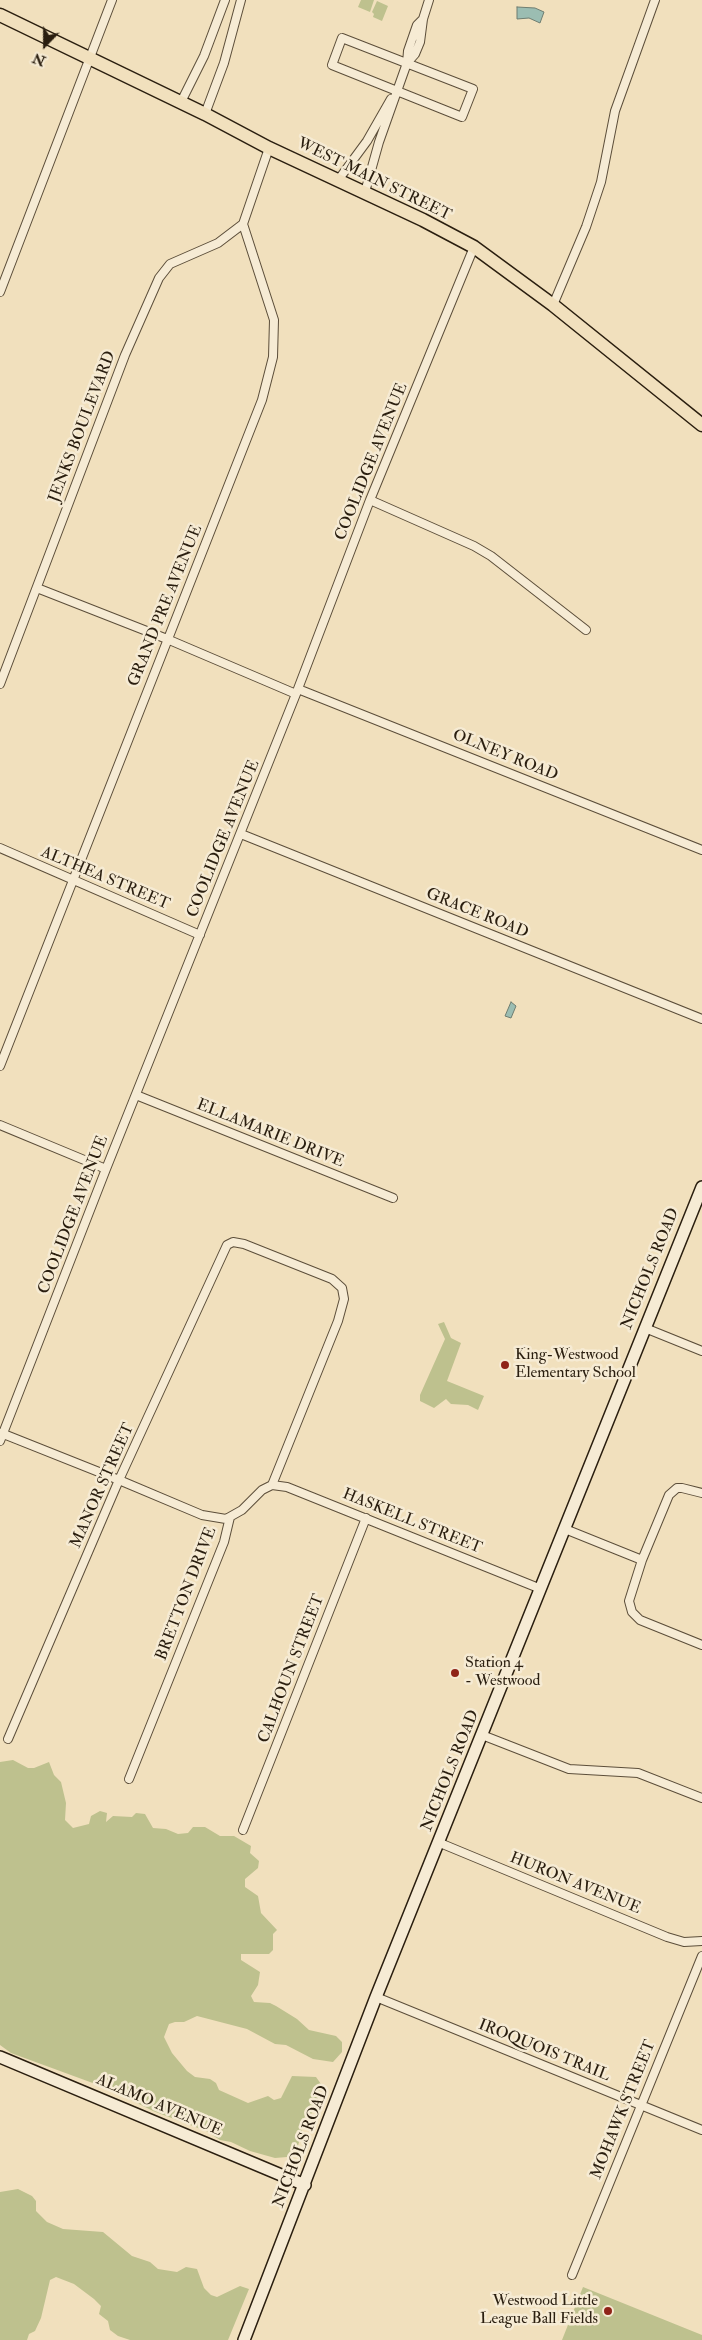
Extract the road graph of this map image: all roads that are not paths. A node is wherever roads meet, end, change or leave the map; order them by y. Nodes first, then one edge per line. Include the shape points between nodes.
1 (112, 0) edge
2 (225, 0) edge
3 (241, 0) edge
4 (429, 0) edge
5 (655, 0) edge
6 (0, 16) edge
7 (90, 58) junction
8 (407, 63) junction
9 (396, 91) junction
10 (181, 102) junction
11 (205, 114) junction
12 (269, 148) junction
13 (339, 179) junction
14 (365, 192) junction
15 (243, 224) junction
16 (474, 248) junction
17 (0, 292) edge
18 (553, 305) junction
19 (702, 425) edge
20 (370, 500) junction
21 (37, 588) junction
22 (586, 630) dead end
23 (167, 639) junction
24 (0, 684) edge
25 (297, 691) junction
26 (241, 834) junction
27 (0, 848) edge
28 (702, 850) edge
29 (73, 881) junction
30 (200, 935) junction
31 (702, 1019) edge
32 (0, 1066) edge
33 (136, 1095) junction
34 (0, 1125) edge
35 (106, 1169) junction
36 (702, 1188) edge
37 (393, 1198) dead end
38 (645, 1328) junction
39 (702, 1351) edge
40 (1, 1436) edge
41 (119, 1480) junction
42 (272, 1485) junction
43 (702, 1493) edge
44 (230, 1517) junction
45 (366, 1518) junction
46 (565, 1529) junction
47 (642, 1560) junction
48 (541, 1588) junction
49 (702, 1646) edge
50 (482, 1735) junction
51 (8, 1740) dead end
52 (129, 1779) dead end
53 (702, 1798) edge
54 (243, 1830) dead end
55 (440, 1843) junction
56 (702, 1941) edge
57 (702, 1956) edge
58 (376, 1998) junction
59 (0, 2057) edge
60 (640, 2105) junction
61 (702, 2130) edge
62 (305, 2186) junction
63 (572, 2275) dead end
64 (244, 2340) edge

1 - 7 street
2 - 10 street via 204,56
3 - 11 street via 224,63
4 - 8 street via 420,42
5 - 18 street via 615,111 601,182 586,227
6 - 7 main road, WEST MAIN STREET
7 - 10 main road, WEST MAIN STREET
7 - 17 street
8 - 9 street
8 - 9 street via 342,38 332,65
8 - 9 street via 473,90 462,117
9 - 13 street via 367,141
9 - 14 street
10 - 11 main road, WEST MAIN STREET
11 - 12 main road, WEST MAIN STREET
12 - 13 main road, WEST MAIN STREET
12 - 15 street
13 - 14 main road, WEST MAIN STREET
14 - 16 main road, WEST MAIN STREET
15 - 21 street, JENKS BOULEVARD via 218,243 170,264 162,273 125,355
15 - 23 street, GRAND PRE AVENUE via 274,320 273,357 253,424
16 - 18 main road, WEST MAIN STREET
16 - 20 street, COOLIDGE AVENUE
18 - 19 main road, WEST MAIN STREET
20 - 22 street via 482,550
20 - 25 street, COOLIDGE AVENUE
21 - 23 street, OLNEY ROAD
21 - 24 street, JENKS BOULEVARD
23 - 25 street, OLNEY ROAD
23 - 29 street, GRAND PRE AVENUE
25 - 26 street, COOLIDGE AVENUE
25 - 28 street, OLNEY ROAD
26 - 30 street, COOLIDGE AVENUE
26 - 31 street, GRACE ROAD
27 - 29 street, ALTHEA STREET
29 - 30 street, ALTHEA STREET
29 - 32 street, GRAND PRE AVENUE
30 - 33 street, COOLIDGE AVENUE
33 - 35 street, COOLIDGE AVENUE
33 - 37 street, ELLAMARIE DRIVE
34 - 35 street
35 - 40 street, COOLIDGE AVENUE
36 - 38 street, NICHOLS ROAD
38 - 39 street
38 - 46 street, NICHOLS ROAD
40 - 41 street
41 - 42 street, MANOR STREET via 228,1245 233,1242 332,1279 344,1294 338,1321
41 - 44 street via 211,1518
41 - 51 street, MANOR STREET
42 - 44 street, BRETTON DRIVE
42 - 45 street, HASKELL STREET via 287,1486
43 - 47 street via 677,1488 668,1495
44 - 52 street, BRETTON DRIVE via 224,1542
45 - 48 street, HASKELL STREET
45 - 54 street, CALHOUN STREET
46 - 47 street
46 - 48 street, NICHOLS ROAD
47 - 49 street via 629,1595 632,1612 647,1623
48 - 50 street, NICHOLS ROAD
50 - 53 street via 568,1769 638,1773
50 - 55 street, NICHOLS ROAD
55 - 56 street, HURON AVENUE via 667,1937 684,1942
55 - 58 street, NICHOLS ROAD
57 - 60 street, MOHAWK STREET
58 - 60 street, IROQUOIS TRAIL
58 - 62 street, NICHOLS ROAD
59 - 62 street, ALAMO AVENUE
60 - 61 street, IROQUOIS TRAIL
60 - 63 street, MOHAWK STREET
62 - 64 street, NICHOLS ROAD

